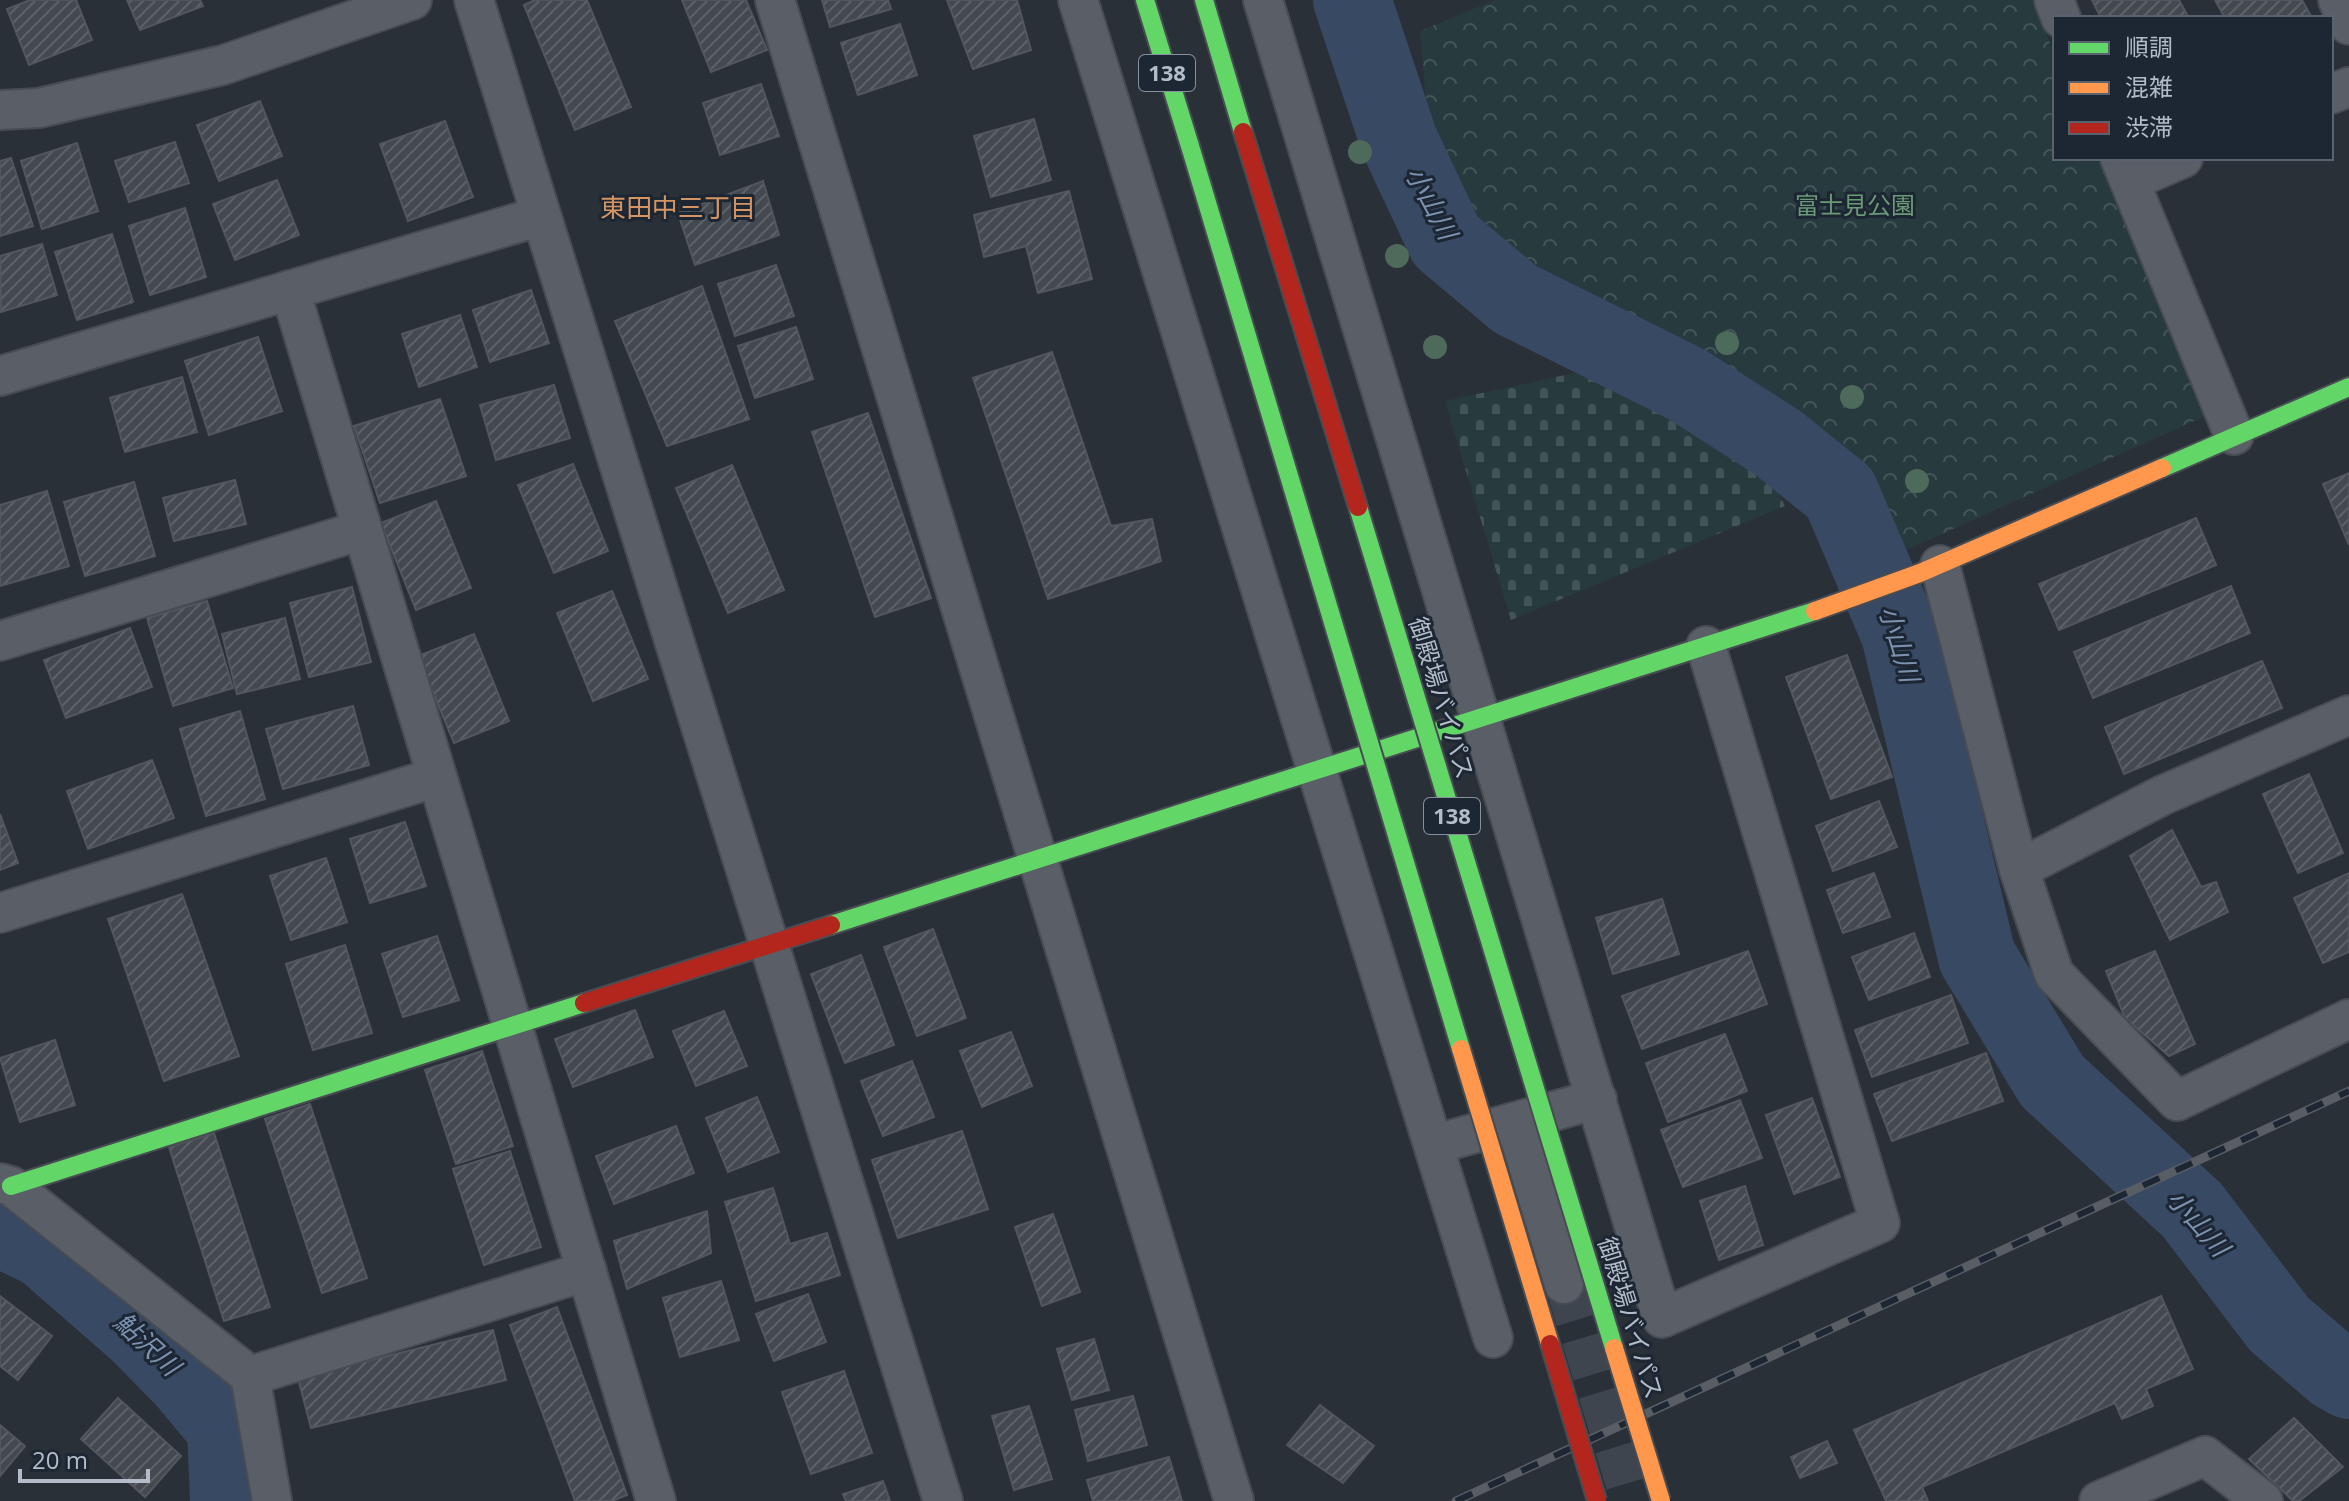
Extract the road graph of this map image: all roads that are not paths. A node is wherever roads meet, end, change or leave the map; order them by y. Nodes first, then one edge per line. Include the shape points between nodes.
1 (412, 0) edge
2 (474, 0) edge
3 (775, 0) edge
4 (1078, 0) edge
5 (1145, 0) edge
6 (1204, 0) edge
7 (1263, 0) edge
8 (2338, 0) edge
9 (2349, 25) edge
10 (0, 110) edge
11 (2172, 160) edge
12 (2125, 169) edge
13 (541, 216) junction
14 (290, 290) junction
15 (0, 376) edge
16 (2349, 387) edge
17 (2234, 435) junction
18 (362, 530) junction
19 (1930, 569) junction
20 (0, 641) edge
21 (1706, 646) junction
22 (2349, 715) edge
23 (1480, 718) junction
24 (1320, 769) junction
25 (437, 777) junction
26 (1036, 859) junction
27 (2019, 869) junction
28 (0, 913) edge
29 (768, 945) junction
30 (2349, 1019) edge
31 (512, 1026) junction
32 (1597, 1099) junction
33 (1515, 1122) junction
34 (1436, 1144) junction
35 (6, 1184) edge
36 (587, 1271) junction
37 (1564, 1284) tunnel mouth
38 (1493, 1338) dead end
39 (250, 1376) junction
40 (272, 1501) edge
41 (656, 1501) edge
42 (943, 1501) edge
43 (1234, 1501) edge
44 (1597, 1501) edge
45 (1661, 1501) edge
46 (2099, 1501) edge
47 (2263, 1501) edge

1 - 10 street via 223,65 39,108
2 - 13 street
3 - 26 street
4 - 24 street
5 - 44 main road, 138, bridge
6 - 45 main road, 御殿場バイパス / 138, bridge
7 - 23 street
8 - 9 street
11 - 12 street
12 - 17 street
13 - 14 street
13 - 29 street
14 - 15 street
14 - 18 street
16 - 17 main road
17 - 19 main road
18 - 20 street
18 - 25 street
19 - 21 main road
19 - 27 street
21 - 23 main road
21 - 32 street via 1880,1223 1662,1318
22 - 27 street via 2163,795
23 - 24 main road
23 - 32 street
24 - 26 main road
24 - 34 street
25 - 28 street
25 - 31 street
26 - 29 main road
26 - 43 street
27 - 30 street via 2054,974 2177,1101
29 - 31 main road
29 - 42 street
31 - 35 main road
31 - 36 street
32 - 33 street
33 - 34 street
33 - 37 street
34 - 38 street
35 - 39 street
36 - 39 street
36 - 41 street
39 - 40 street
46 - 47 street via 2205,1456

